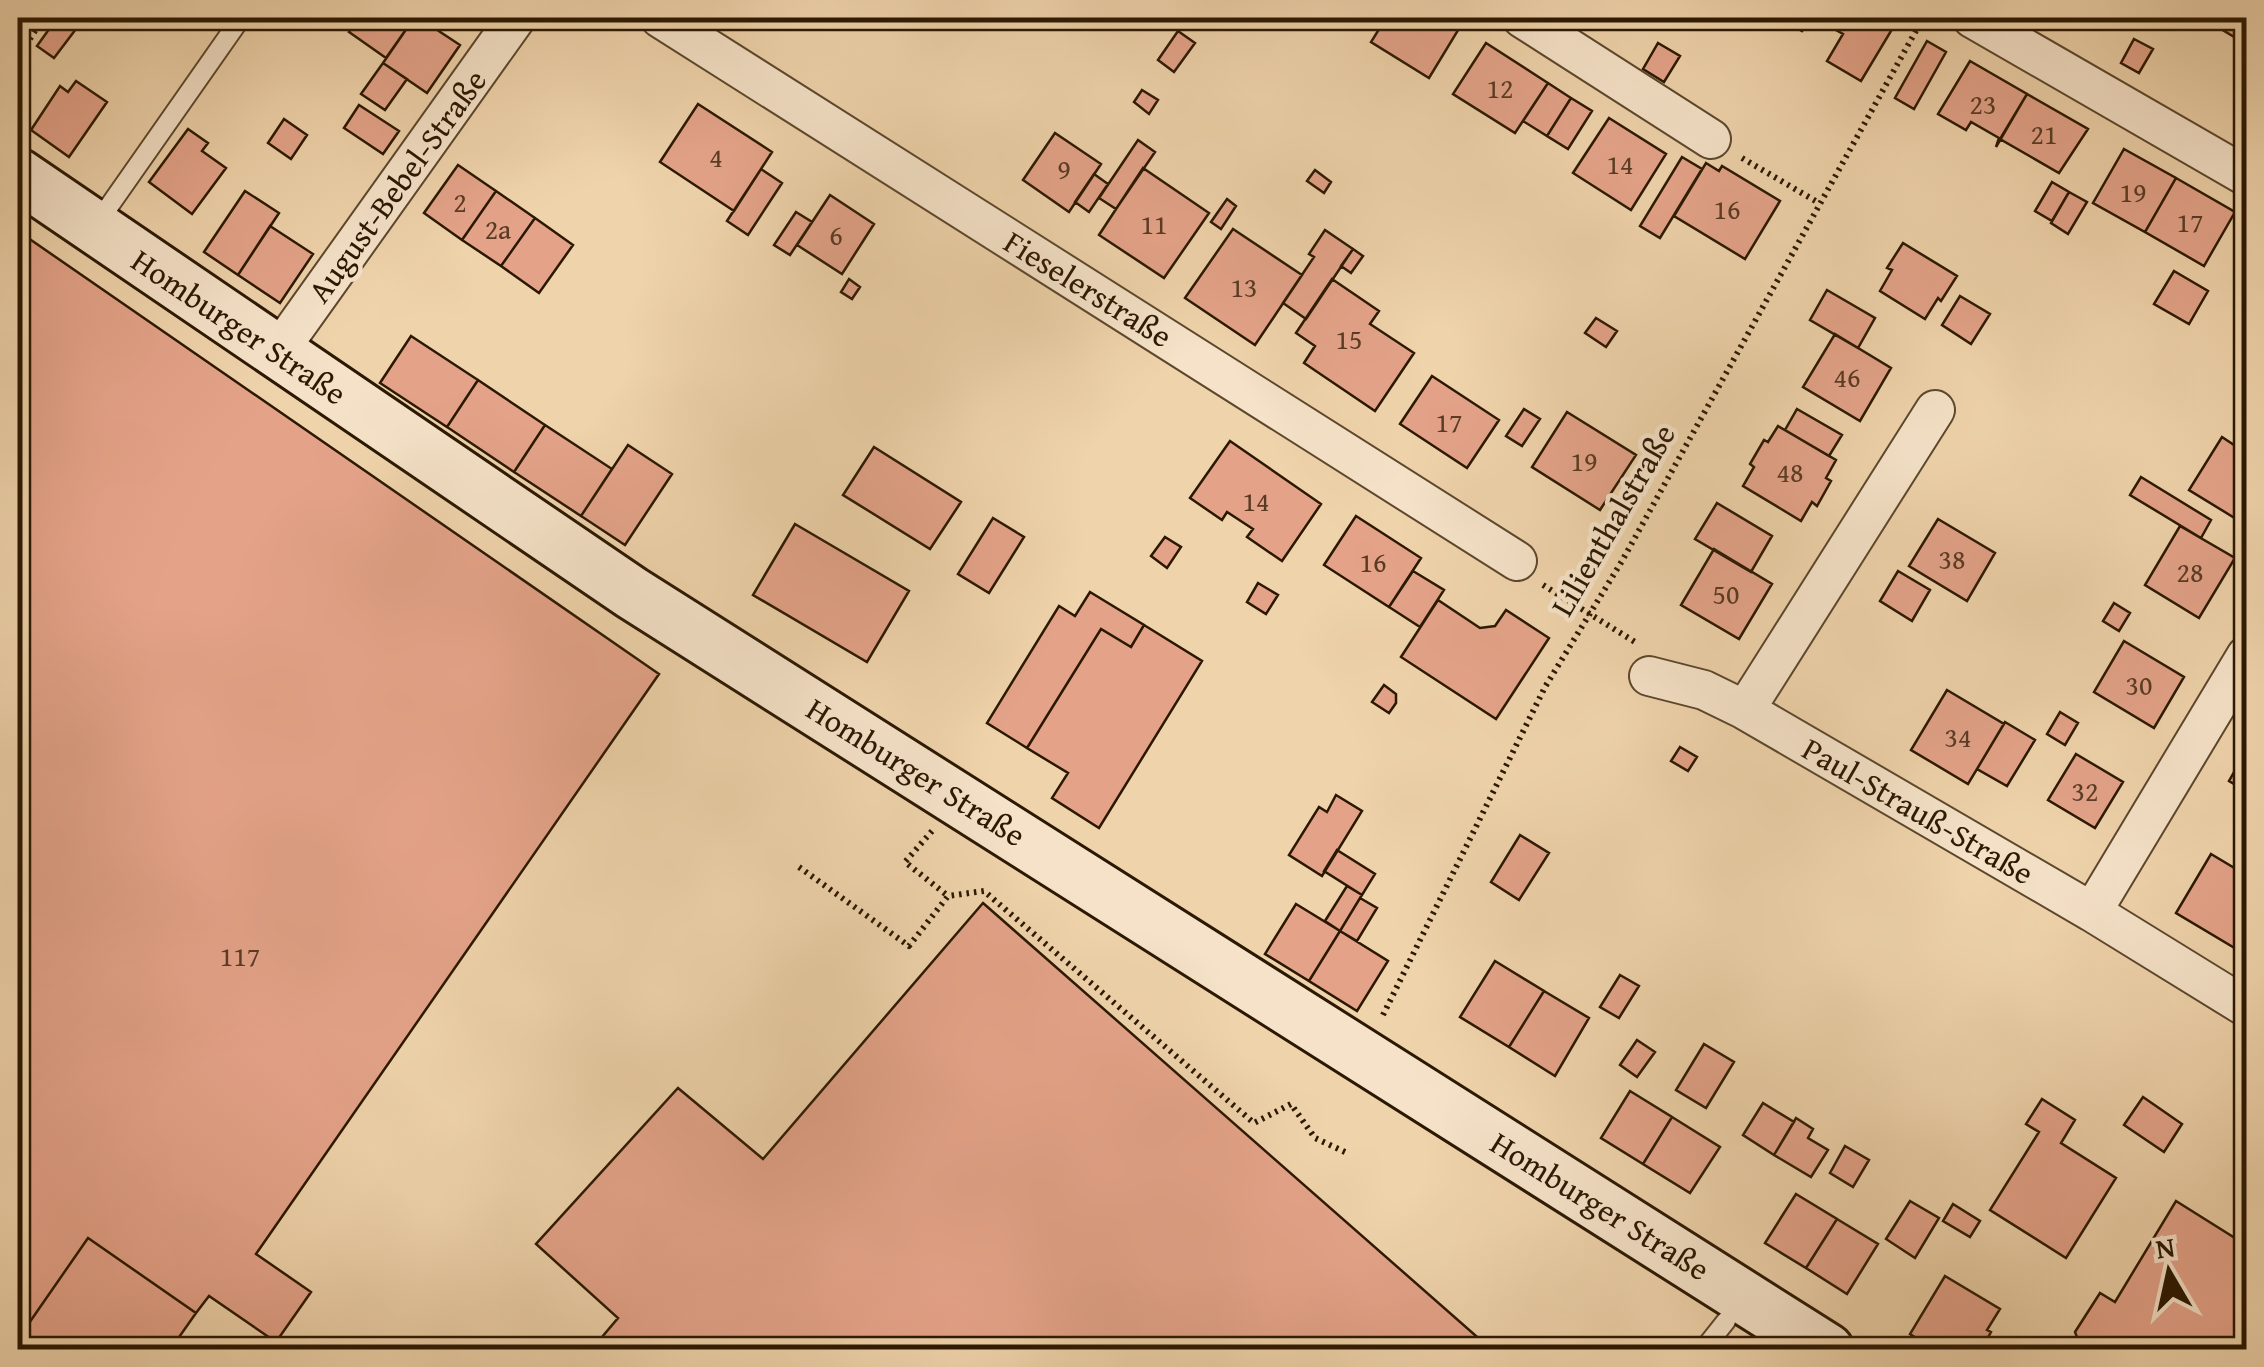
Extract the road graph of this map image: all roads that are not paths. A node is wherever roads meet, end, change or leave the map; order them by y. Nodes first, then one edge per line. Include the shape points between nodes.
1 (241, 18) edge
2 (516, 18) edge
3 (660, 18) edge
4 (1522, 18) edge
5 (1972, 18) edge
6 (1711, 139) road end
7 (18, 174) edge
8 (2246, 176) edge
9 (94, 228) junction
10 (277, 353) junction
11 (1934, 410) dead end
12 (1516, 561) road end
13 (2246, 656) edge
14 (1649, 676) road end
15 (1744, 710) junction
16 (2092, 912) junction
17 (2246, 1007) edge
18 (1726, 1321) dead end
19 (1703, 1350) edge
20 (1827, 1350) edge

1 - 9 lane
2 - 10 street, August-Bebel-Straße
3 - 12 street, Fieselerstraße
4 - 6 street
5 - 8 street
7 - 9 main road, Homburger Straße
9 - 10 main road, Homburger Straße
10 - 20 main road, Homburger Straße via 632,592
11 - 15 street
13 - 16 street
14 - 15 street, Paul-Strauß-Straße via 1704,690
15 - 16 street, Paul-Strauß-Straße
16 - 17 street, Paul-Strauß-Straße
18 - 19 lane

